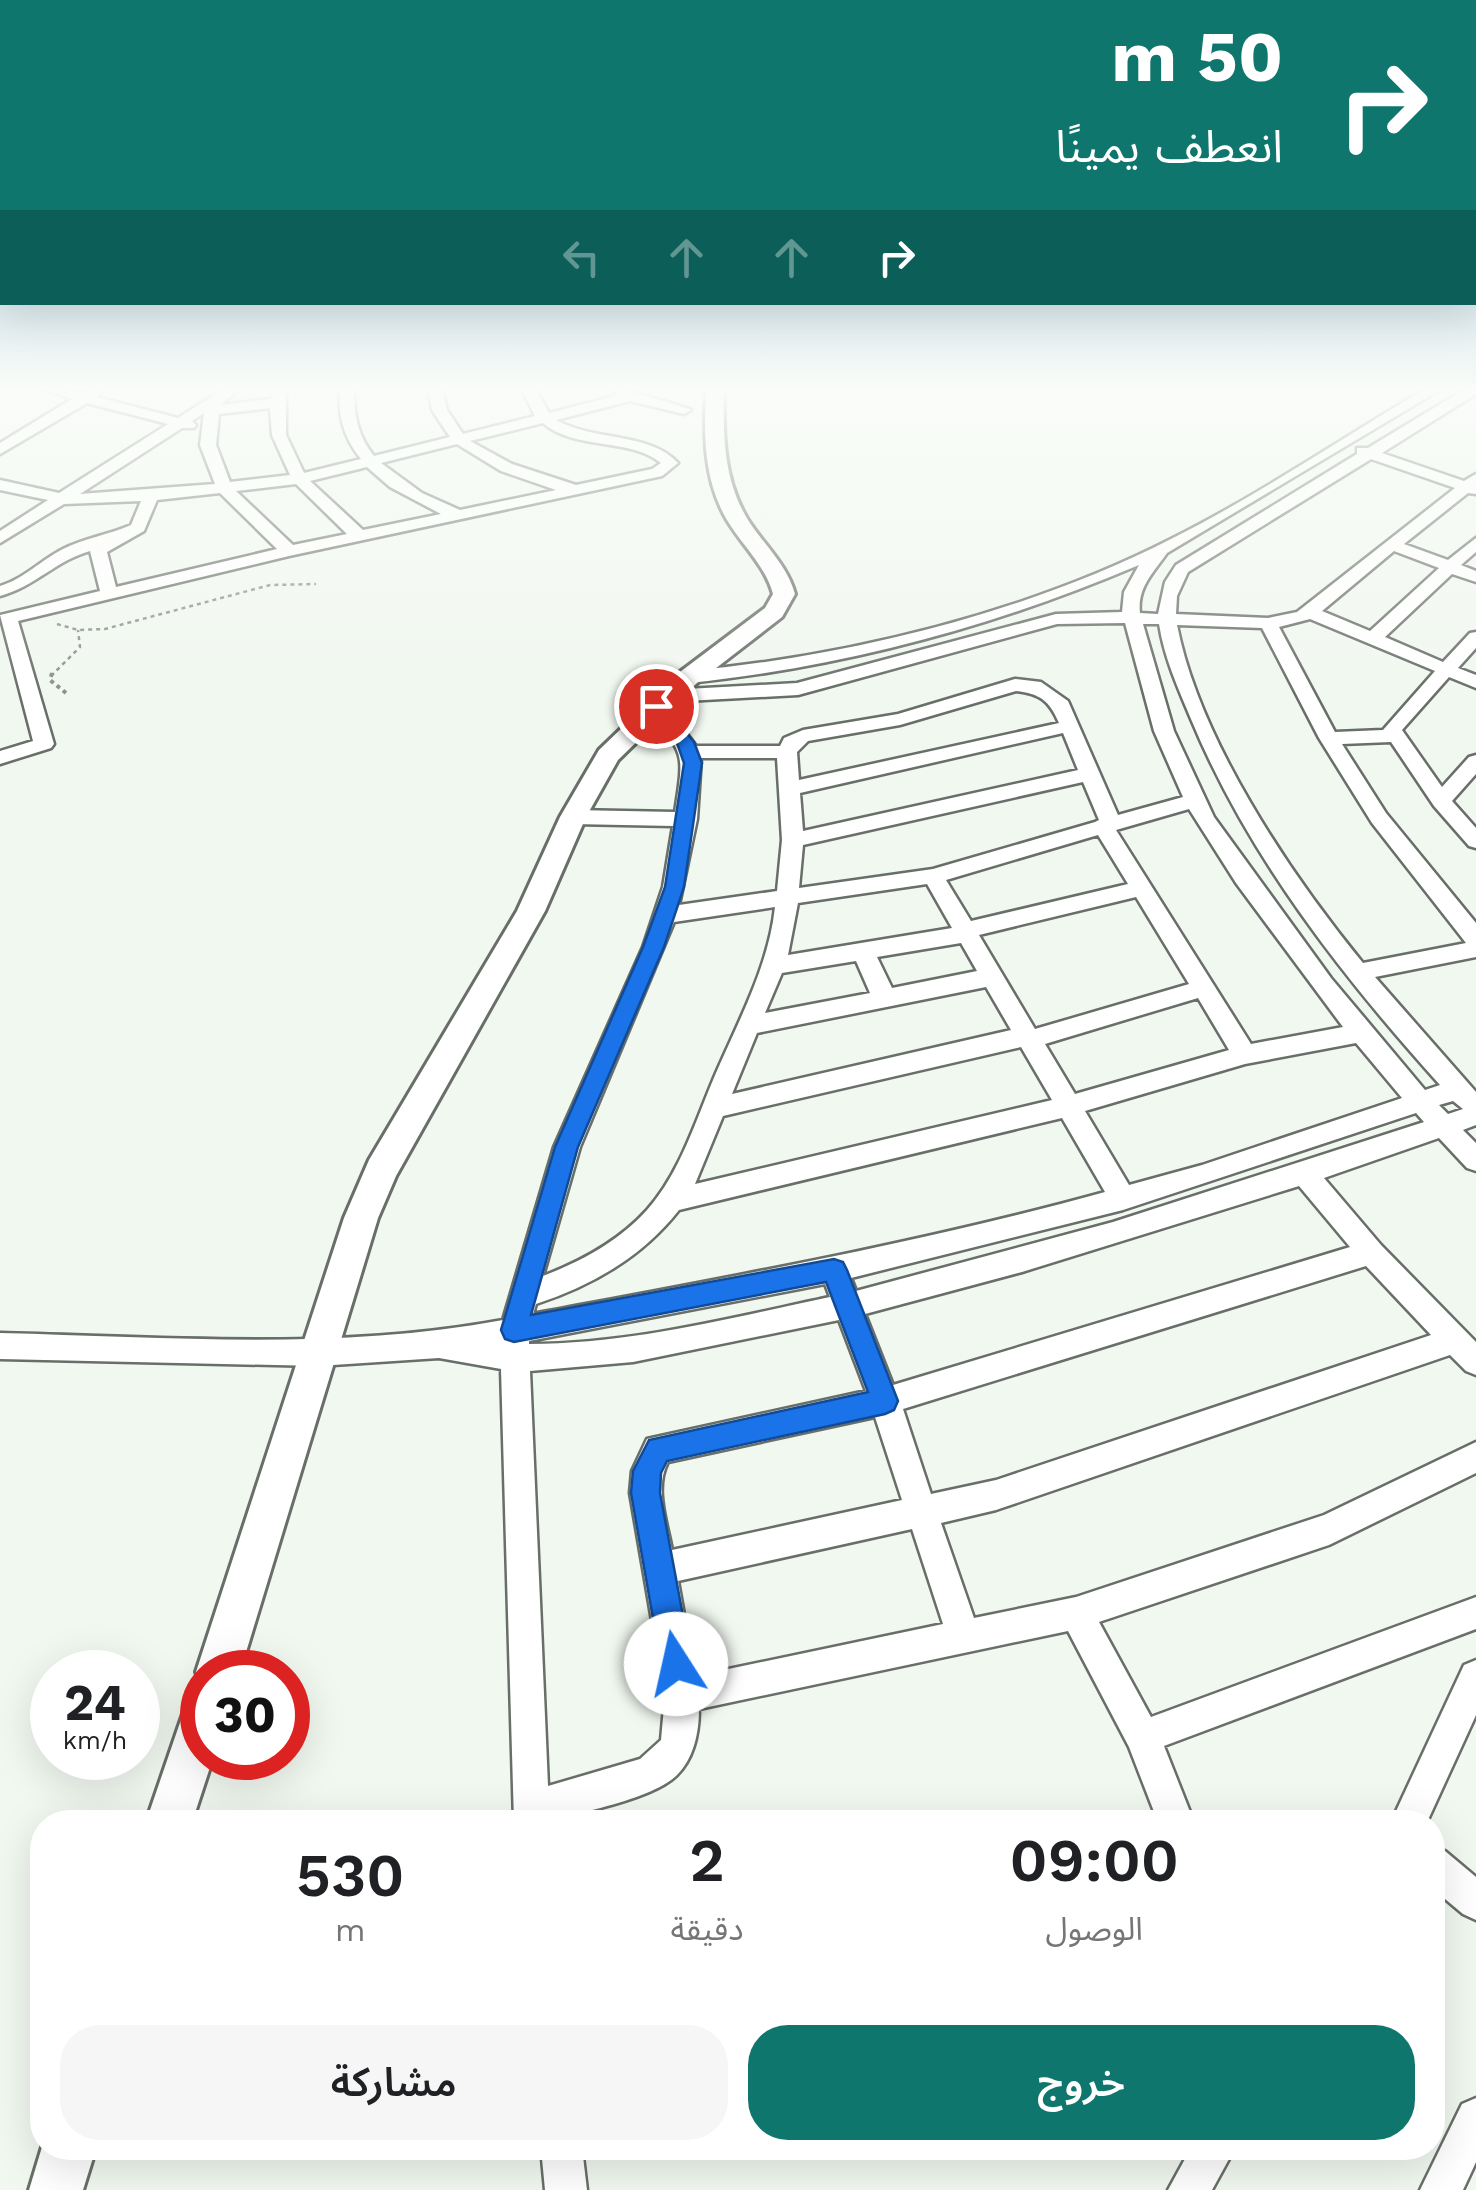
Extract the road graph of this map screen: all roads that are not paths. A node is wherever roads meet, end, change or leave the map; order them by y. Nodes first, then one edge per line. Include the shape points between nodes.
1 (23, 490) edge
2 (76, 490) edge
3 (204, 490) edge
4 (226, 490) edge
5 (310, 490) edge
6 (409, 490) edge
7 (576, 490) edge
8 (723, 490) edge
9 (1265, 490) edge
10 (1308, 490) edge
11 (1465, 490) edge
12 (152, 496) junction
13 (63, 499) junction
14 (425, 500) junction
15 (459, 515) junction
16 (402, 527) junction
17 (360, 536) junction
18 (0, 538) edge
19 (1476, 543) edge
20 (101, 545) junction
21 (1172, 545) junction
22 (1393, 545) junction
23 (289, 551) junction
24 (1203, 555) junction
25 (1452, 567) junction
26 (1476, 576) edge
27 (0, 590) edge
28 (109, 594) junction
29 (1312, 613) junction
30 (12, 617) edge
31 (1133, 620) junction
32 (1167, 621) junction
33 (1268, 622) junction
34 (1476, 636) edge
35 (1372, 639) junction
36 (1444, 668) junction
37 (1476, 682) edge
38 (671, 693) junction
39 (1070, 726) junction
40 (1394, 736) junction
41 (1329, 738) junction
42 (691, 752) junction
43 (787, 752) junction
44 (0, 758) edge
45 (1476, 762) edge
46 (1090, 774) junction
47 (790, 789) junction
48 (1195, 800) junction
49 (1441, 801) junction
50 (573, 816) junction
51 (687, 819) junction
52 (1107, 824) junction
53 (793, 840) junction
54 (1476, 841) edge
55 (933, 876) junction
56 (1142, 888) junction
57 (790, 900) junction
58 (665, 915) junction
59 (966, 932) junction
60 (1476, 939) edge
61 (1476, 949) edge
62 (863, 952) junction
63 (773, 966) junction
64 (1358, 972) junction
65 (992, 977) junction
66 (1204, 988) junction
67 (885, 998) junction
68 (747, 1026) junction
69 (1359, 1033) junction
70 (1028, 1038) junction
71 (1245, 1055) junction
72 (1422, 1104) junction
73 (1470, 1104) edge
74 (1069, 1106) junction
75 (713, 1108) junction
76 (1443, 1127) junction
77 (1476, 1160) edge
78 (1304, 1173) junction
79 (1123, 1199) junction
80 (673, 1200) junction
81 (1088, 1208) junction
82 (1106, 1235) junction
83 (1371, 1253) junction
84 (834, 1270) junction
85 (521, 1296) junction
86 (850, 1307) junction
87 (514, 1344) junction
88 (0, 1346) edge
89 (1465, 1352) edge
90 (318, 1354) junction
91 (885, 1401) junction
92 (1476, 1457) edge
93 (920, 1511) junction
94 (660, 1570) junction
95 (1076, 1613) junction
96 (1476, 1613) edge
97 (963, 1636) junction
98 (225, 1650) edge
99 (1476, 1677) edge
100 (682, 1696) junction
101 (1143, 1737) junction
102 (183, 1780) edge
103 (173, 1810) edge
104 (532, 1810) edge
105 (548, 1810) edge
106 (1171, 1810) edge
107 (1415, 1810) edge
108 (1445, 1875) edge
109 (1476, 1901) edge
110 (1476, 2118) edge
111 (65, 2160) edge
112 (563, 2160) edge
113 (1207, 2160) edge
114 (56, 2190) edge
115 (566, 2190) edge
116 (1189, 2190) edge
117 (1441, 2190) edge

1 - 13 street
2 - 13 street
3 - 12 street
4 - 23 street
5 - 17 street
6 - 14 street
7 - 15 street
8 - 38 street via 784,594 774,612
9 - 21 street
10 - 24 street
11 - 22 street
12 - 13 street
12 - 20 street via 138,528
13 - 18 street
14 - 15 street
14 - 16 street
15 - 16 street
16 - 17 street
17 - 23 street
19 - 25 street
20 - 27 street via 69,550 32,579
20 - 28 street via 98,560
21 - 24 street
21 - 31 street via 1130,595
21 - 38 street via 1075,586 957,624
22 - 25 street
22 - 29 street
23 - 28 street
24 - 32 street via 1171,582
25 - 26 street
25 - 35 street
28 - 30 street
29 - 33 street
29 - 35 street
30 - 44 street via 44,744
31 - 32 street
31 - 38 street via 1056,619 798,689
31 - 48 street via 1163,726
32 - 33 street
32 - 64 street via 1200,722 1235,796
33 - 41 street
34 - 36 street
35 - 36 street
36 - 37 street
36 - 40 street via 1394,723
38 - 42 street
38 - 50 street via 608,756
39 - 43 street via 1053,694 1015,685 900,719 803,736
39 - 46 street
39 - 47 street
40 - 41 street
40 - 49 street
41 - 60 street via 1379,818
42 - 43 street
42 - 51 street
43 - 47 street
45 - 49 street
46 - 52 street
46 - 53 street
47 - 53 street
48 - 52 street
48 - 69 street
49 - 54 street
50 - 51 street
50 - 90 street via 530,912 381,1170
51 - 58 street
52 - 55 street
52 - 56 street
53 - 57 street
55 - 57 street
55 - 59 street
56 - 59 street
56 - 66 street
57 - 58 street
57 - 63 street
58 - 85 street via 567,1147
59 - 62 street
59 - 65 street
61 - 64 street
62 - 63 street
62 - 67 street
63 - 68 street
64 - 73 street
65 - 67 street
65 - 70 street
66 - 70 street
66 - 71 street
67 - 68 street
68 - 75 street
69 - 71 street
69 - 72 street
70 - 74 street
70 - 75 street
71 - 74 street
72 - 73 street
72 - 76 street
72 - 79 street
73 - 76 street
74 - 79 street
74 - 80 street
75 - 80 street
76 - 77 street
76 - 78 street
78 - 82 street
78 - 83 street
79 - 81 street
80 - 85 street via 614,1255 571,1282
81 - 82 street
81 - 84 street
82 - 86 street
83 - 89 street
83 - 91 street
84 - 86 street
84 - 87 street
85 - 87 street
86 - 87 street via 606,1352
86 - 91 street
87 - 90 street via 475,1355 439,1346
87 - 104 street
88 - 90 street
89 - 93 street via 996,1495
90 - 98 street
91 - 93 street
91 - 94 street via 658,1450 646,1493
92 - 95 street via 1329,1529
93 - 94 street
93 - 97 street
94 - 100 street
95 - 97 street
95 - 101 street
96 - 101 street
97 - 100 street
99 - 107 street
100 - 105 street via 682,1728 663,1768
101 - 106 street
102 - 103 street
108 - 109 street
110 - 117 street
111 - 114 street
112 - 115 street
113 - 116 street

